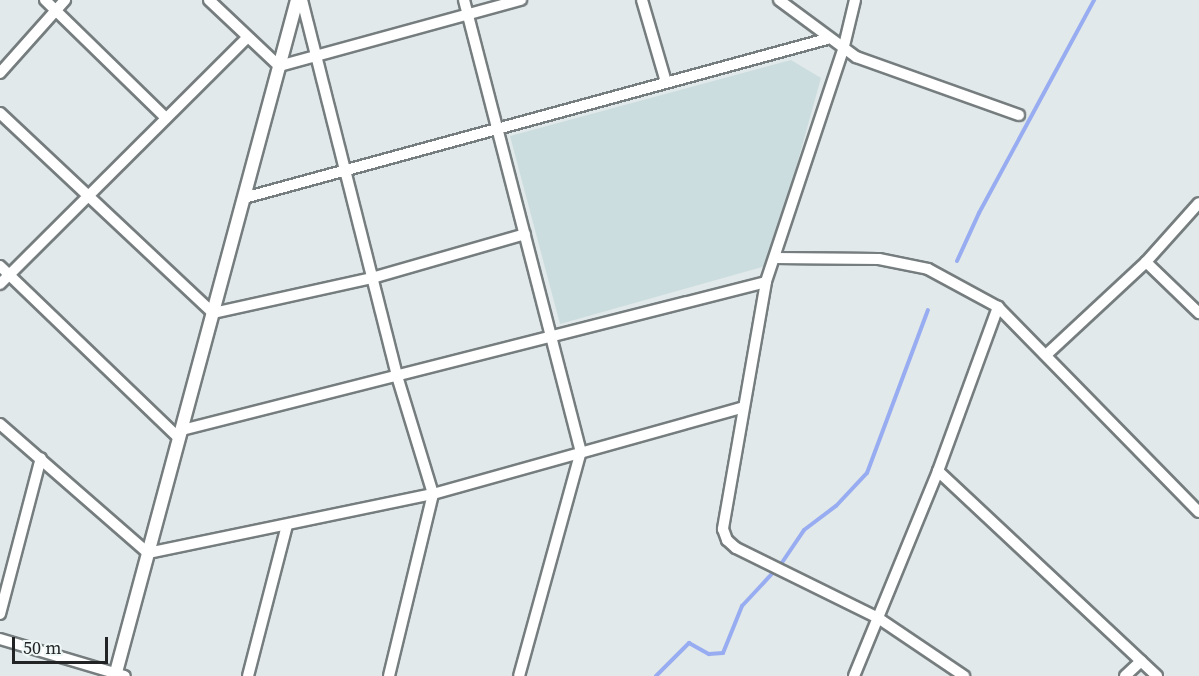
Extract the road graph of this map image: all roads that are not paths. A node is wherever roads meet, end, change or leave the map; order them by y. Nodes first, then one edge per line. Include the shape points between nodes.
1 (45, 0) edge
2 (65, 0) edge
3 (209, 0) edge
4 (297, 0) edge
5 (302, 0) edge
6 (464, 0) edge
7 (521, 0) edge
8 (642, 0) edge
9 (779, 0) edge
10 (855, 0) edge
11 (55, 10) junction
12 (468, 15) junction
13 (246, 39) junction
14 (827, 39) junction
15 (843, 50) junction
16 (316, 57) junction
17 (279, 66) junction
18 (0, 73) edge
19 (666, 82) junction
20 (0, 113) edge
21 (1019, 115) dead end
22 (166, 118) junction
23 (498, 128) junction
24 (345, 169) junction
25 (89, 195) junction
26 (243, 198) junction
27 (1199, 203) edge
28 (525, 234) junction
29 (775, 258) junction
30 (1146, 262) junction
31 (0, 266) edge
32 (9, 274) junction
33 (372, 278) junction
34 (766, 282) junction
35 (0, 284) edge
36 (998, 307) junction
37 (213, 313) junction
38 (1199, 313) edge
39 (552, 336) junction
40 (1046, 356) junction
41 (397, 376) junction
42 (742, 408) junction
43 (0, 424) edge
44 (181, 434) junction
45 (581, 451) junction
46 (41, 458) junction
47 (938, 471) junction
48 (434, 494) junction
49 (1198, 508) edge
50 (287, 525) junction
51 (148, 553) junction
52 (0, 614) edge
53 (878, 618) junction
54 (0, 639) edge
55 (1141, 661) junction
56 (119, 675) edge
57 (248, 676) edge
58 (389, 676) edge
59 (519, 676) edge
60 (854, 676) edge
61 (964, 676) edge
62 (1125, 676) edge
63 (1157, 676) edge

1 - 11 street
2 - 11 street
3 - 13 street
4 - 17 street
5 - 16 street
6 - 12 street
7 - 12 street
8 - 19 street
9 - 14 street
10 - 15 street
11 - 18 street
11 - 22 street
12 - 16 street
12 - 23 street
13 - 17 street
13 - 22 street
14 - 15 street
14 - 19 street
15 - 21 street
15 - 29 street
16 - 17 street
16 - 24 street
17 - 26 street
19 - 23 street
20 - 25 street
22 - 25 street
23 - 24 street
23 - 28 street
24 - 26 street
24 - 33 street
25 - 32 street
25 - 37 street
26 - 37 street
27 - 30 street
28 - 33 street
28 - 39 street
29 - 34 street
29 - 36 street via 879,259 928,269
30 - 38 street
30 - 40 street
31 - 32 street
32 - 35 street
32 - 44 street
33 - 37 street
33 - 41 street
34 - 39 street
34 - 42 street
36 - 40 street
36 - 47 street
37 - 44 street
39 - 41 street
39 - 45 street
40 - 49 street
41 - 44 street
41 - 48 street
42 - 45 street
42 - 53 street via 723,529 727,540 780,571
43 - 46 street
44 - 51 street
45 - 48 street
45 - 59 street
46 - 51 street
46 - 52 street
47 - 53 street
47 - 55 street
48 - 50 street
48 - 58 street
50 - 51 street
50 - 57 street
51 - 56 street
53 - 60 street
53 - 61 street
54 - 56 street
55 - 62 street
55 - 63 street

